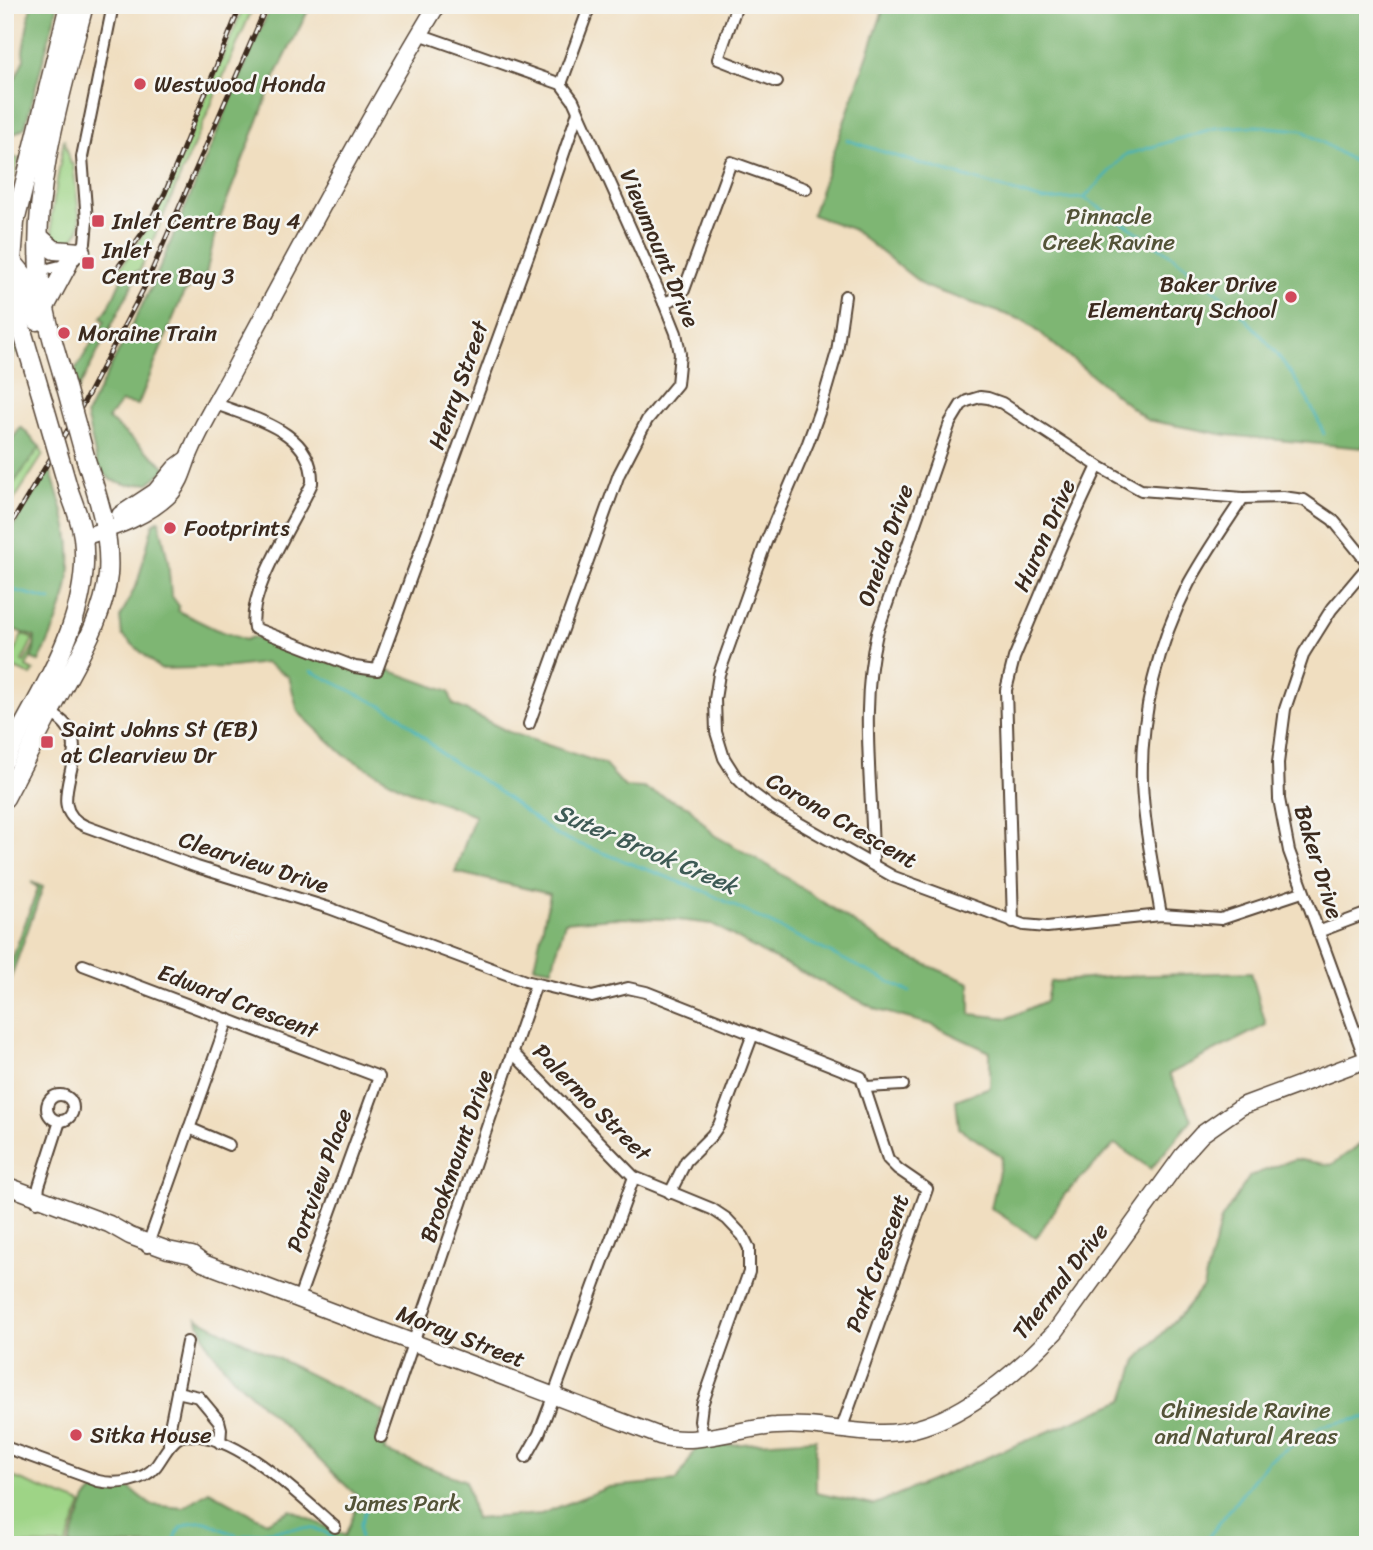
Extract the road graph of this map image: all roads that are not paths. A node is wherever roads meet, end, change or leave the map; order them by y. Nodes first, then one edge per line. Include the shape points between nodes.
1 (69, 5) edge
2 (84, 5) edge
3 (113, 5) edge
4 (437, 5) edge
5 (590, 5) edge
6 (737, 5) edge
7 (419, 34) junction
8 (777, 82) dead end
9 (561, 85) junction
10 (578, 112) junction
11 (25, 185) junction
12 (806, 188) dead end
13 (10, 228) edge
14 (39, 237) junction
15 (75, 258) junction
16 (24, 267) edge
17 (845, 296) dead end
18 (664, 303) junction
19 (45, 307) junction
20 (11, 312) edge
21 (58, 374) junction
22 (216, 404) junction
23 (1098, 466) junction
24 (1243, 498) junction
25 (104, 525) junction
26 (82, 533) junction
27 (1368, 565) edge
28 (50, 713) junction
29 (528, 724) dead end
30 (5, 760) edge
31 (5, 798) edge
32 (873, 864) junction
33 (1303, 892) junction
34 (1368, 913) edge
35 (1161, 915) junction
36 (1013, 922) junction
37 (1318, 932) junction
38 (83, 965) dead end
39 (536, 984) junction
40 (228, 1019) junction
41 (752, 1034) junction
42 (514, 1054) junction
43 (1367, 1059) edge
44 (379, 1077) joint
45 (903, 1085) dead end
46 (866, 1087) junction
47 (60, 1121) dead end
48 (189, 1128) junction
49 (229, 1144) dead end
50 (634, 1177) junction
51 (5, 1185) edge
52 (5, 1192) edge
53 (670, 1194) junction
54 (37, 1199) junction
55 (148, 1245) junction
56 (299, 1298) junction
57 (412, 1341) junction
58 (187, 1342) dead end
59 (177, 1392) junction
60 (553, 1396) junction
61 (841, 1430) junction
62 (703, 1436) junction
63 (381, 1437) dead end
64 (220, 1443) junction
65 (169, 1446) junction
66 (5, 1447) edge
67 (526, 1457) dead end
68 (335, 1527) dead end

1 - 11 main road
2 - 14 main road via 44,176
3 - 15 street via 82,157 87,221 85,243
4 - 7 street
5 - 9 street
6 - 8 street via 718,59
7 - 9 street
7 - 22 street
9 - 10 street, Viewmount Drive
10 - 18 street, Viewmount Drive
10 - 22 street, Henry Street via 377,670 355,667 254,628 253,616 272,561 305,499 313,473 309,458 294,438
11 - 13 main road
11 - 16 main road
12 - 18 street via 731,162 684,290
13 - 16 main road
14 - 15 main road via 54,250
14 - 16 main road
15 - 16 street
15 - 19 main road
16 - 19 main road
16 - 20 main road
16 - 21 main road
17 - 32 street, Corona Crescent via 837,352 821,407 719,674 714,716 724,758 743,785 771,807
18 - 29 street, Viewmount Drive via 680,354 677,384 647,420 619,474
19 - 21 main road
20 - 26 main road, bridge
21 - 25 main road, bridge
22 - 25 street via 187,459 155,492
23 - 24 street, Huron Drive via 1141,490
23 - 32 street, Oneida Drive via 994,400 973,398 956,412 881,620 870,663
23 - 36 street, Huron Drive via 1014,658 1006,690
24 - 27 street, Huron Drive via 1304,500 1333,520
24 - 35 street via 1183,595 1150,699 1142,783
25 - 26 street
25 - 28 main road via 108,563 103,600
26 - 30 main road via 83,584 75,618
27 - 33 street, Baker Drive via 1308,646 1285,709 1279,799
28 - 31 main road
28 - 39 street, Clearview Drive via 70,731 74,753 66,805 79,824
32 - 36 street, Corona Crescent via 911,885
33 - 35 street, Corona Crescent via 1221,919
33 - 37 street, Baker Drive
34 - 37 street
35 - 36 street, Corona Crescent via 1047,926
37 - 43 street, Baker Drive
38 - 40 street, Edward Crescent
39 - 41 street via 592,997 639,990
39 - 42 street, Brookmount Drive
40 - 44 street, Edward Crescent
40 - 48 street
41 - 46 street via 857,1073
41 - 53 street via 719,1125 686,1161
42 - 50 street, Palermo Street
42 - 57 street, Brookmount Drive
43 - 61 street, Thermal Drive via 1242,1106 1202,1134 1055,1332 985,1394 912,1430
44 - 56 street, Portview Place
45 - 46 street
46 - 61 street, Park Crescent via 888,1159 927,1189
47 - 54 street
48 - 49 street
48 - 55 street
50 - 53 street, Palermo Street
50 - 60 street
51 - 54 street, Moray Street
52 - 54 street, Moray Street
53 - 62 street, Palermo Street via 718,1212 740,1231 750,1255 746,1282 702,1405
54 - 55 street, Moray Street via 113,1225
55 - 56 street, Moray Street via 188,1254
56 - 57 street, Moray Street
57 - 60 street, Moray Street
57 - 63 street, Brookmount Drive
58 - 59 street
59 - 64 street via 199,1397 219,1420
59 - 65 street
60 - 62 street, Moray Street via 667,1438
60 - 67 street
61 - 62 street, Thermal Drive via 775,1426
64 - 65 street via 187,1435
64 - 68 street via 272,1471
65 - 66 street via 149,1473 112,1483

